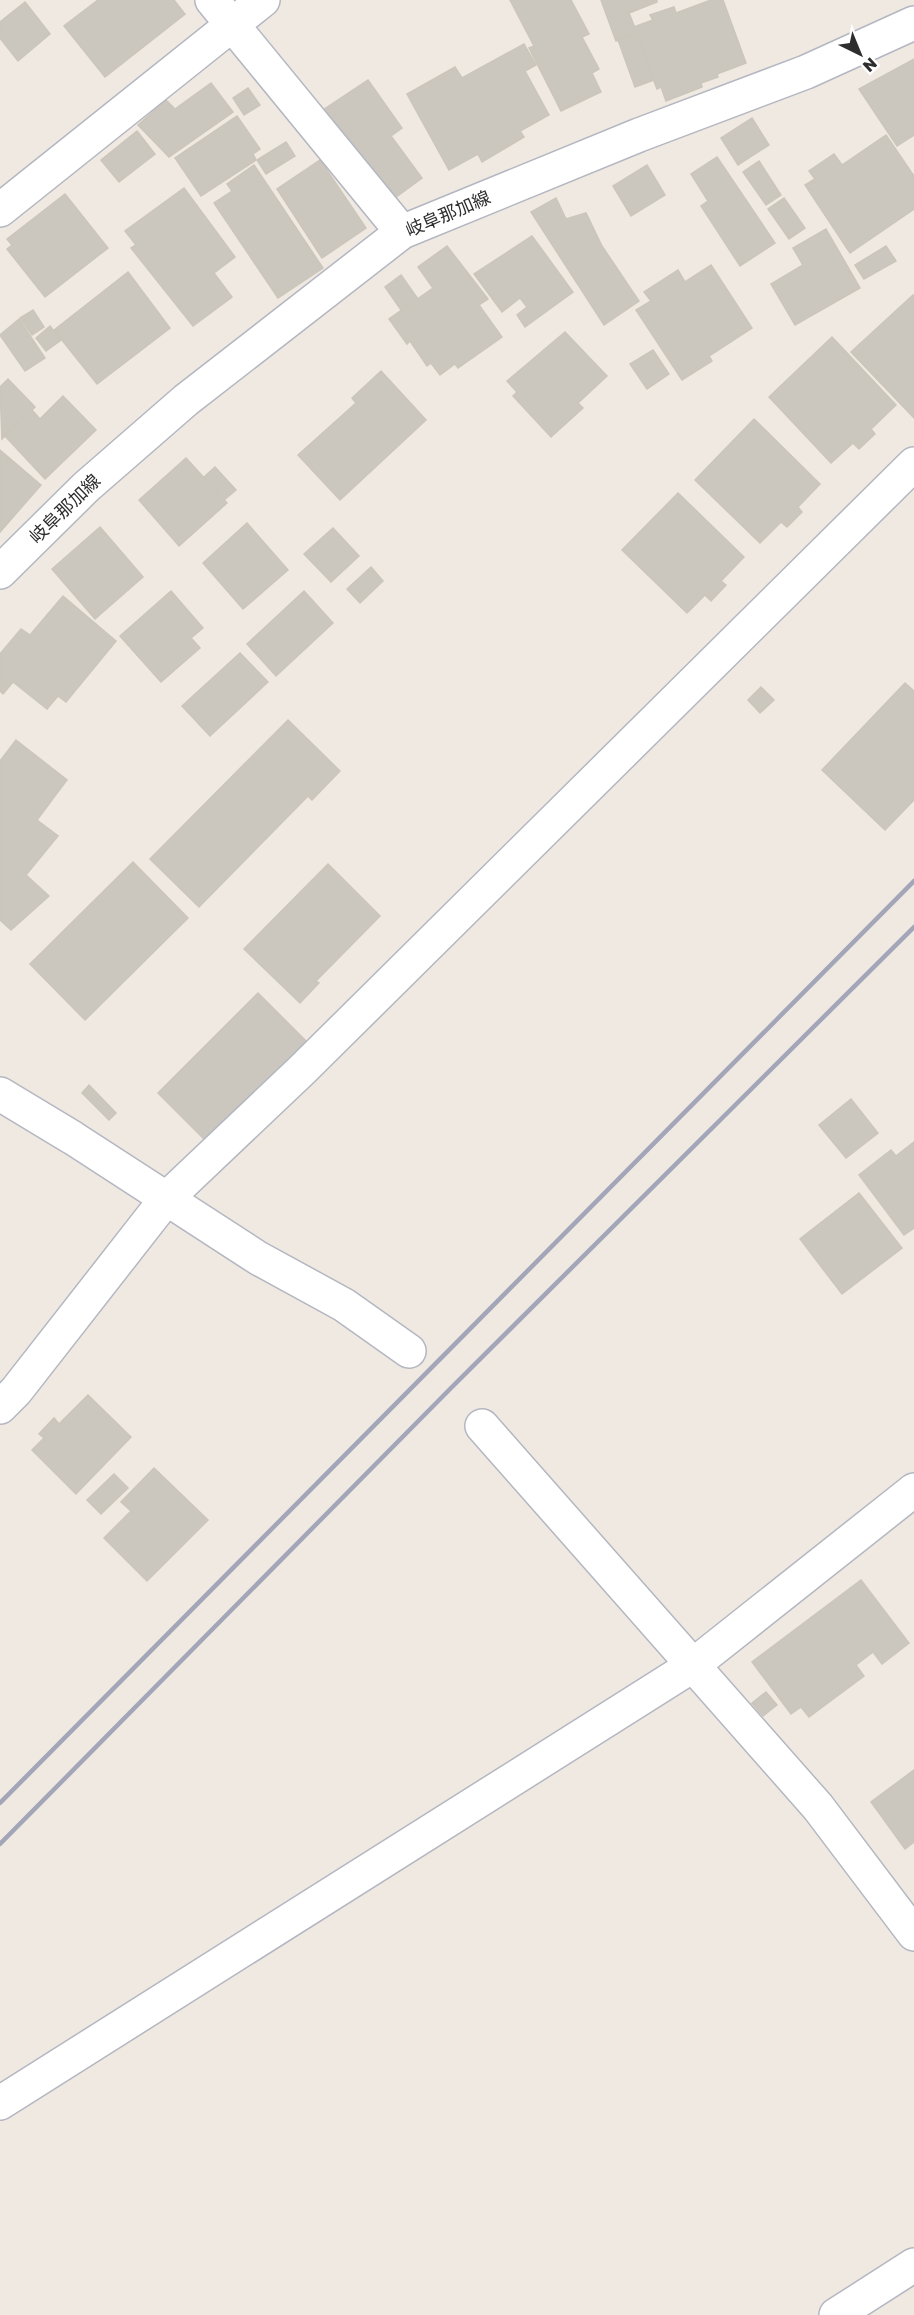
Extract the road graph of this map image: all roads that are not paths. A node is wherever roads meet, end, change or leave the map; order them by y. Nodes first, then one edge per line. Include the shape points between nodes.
1 (262, 0) edge
2 (222, 12) edge
3 (914, 23) edge
4 (0, 210) edge
5 (402, 232) junction
6 (914, 464) edge
7 (0, 572) edge
8 (0, 1094) edge
9 (166, 1199) junction
10 (409, 1351) dead end
11 (0, 1407) edge
12 (482, 1426) dead end
13 (914, 1490) edge
14 (692, 1666) junction
15 (914, 1934) edge
16 (0, 2103) edge
17 (914, 2265) edge
18 (836, 2315) edge

1 - 2 street
2 - 4 street
2 - 5 street
3 - 5 street, 岐阜那加線 via 806,72
5 - 7 street, 岐阜那加線 via 186,400 86,487
6 - 9 street via 319,1053
8 - 9 street
9 - 10 street via 258,1258 344,1305
9 - 11 street
12 - 14 street
13 - 14 street
14 - 15 street via 818,1807
14 - 16 street
17 - 18 street

